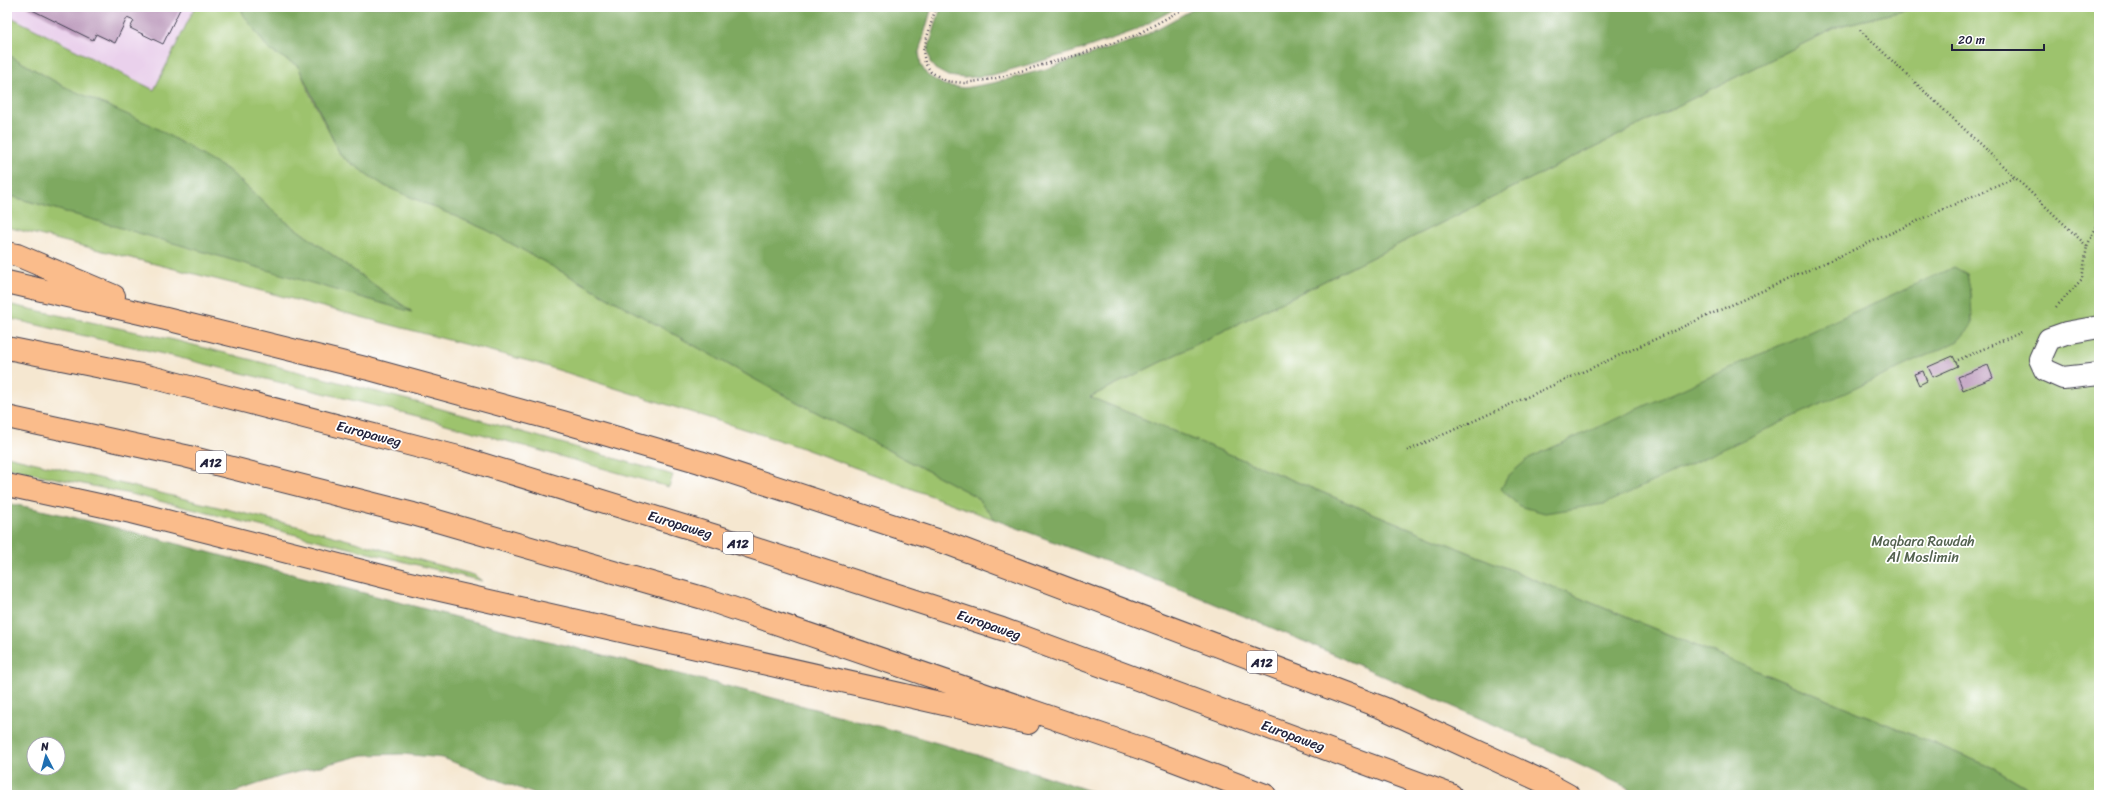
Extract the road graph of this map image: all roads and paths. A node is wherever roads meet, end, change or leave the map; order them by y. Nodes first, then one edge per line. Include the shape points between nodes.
1 (936, 7) edge
2 (1187, 7) edge
3 (1860, 30) dead end
4 (2014, 178) junction
5 (2099, 222) edge
6 (7, 253) edge
7 (7, 282) edge
8 (166, 319) junction
9 (2099, 327) edge
10 (7, 348) edge
11 (2099, 374) edge
12 (7, 417) edge
13 (1407, 451) dead end
14 (7, 485) edge
15 (1149, 751) junction
16 (1265, 795) edge
17 (1451, 795) edge
18 (1568, 795) edge

1 - 2 path via 923,51 925,63 931,72 946,81 964,82 992,79 1081,54 1136,35
3 - 4 path
4 - 5 path via 2087,246
4 - 13 path
6 - 8 highway, A12
7 - 8 highway, A12
8 - 18 highway, A12 via 369,369 563,422 700,462 949,544 1383,708
9 - 11 lane via 2066,333 2049,340 2040,360 2045,370 2063,378
10 - 17 highway, Europaweg / A12 via 151,377 454,456 719,537 1002,629
12 - 15 highway, A12 via 185,456 413,514 703,598
14 - 15 highway, A12 via 124,510 405,582 882,688
15 - 16 highway, A12

